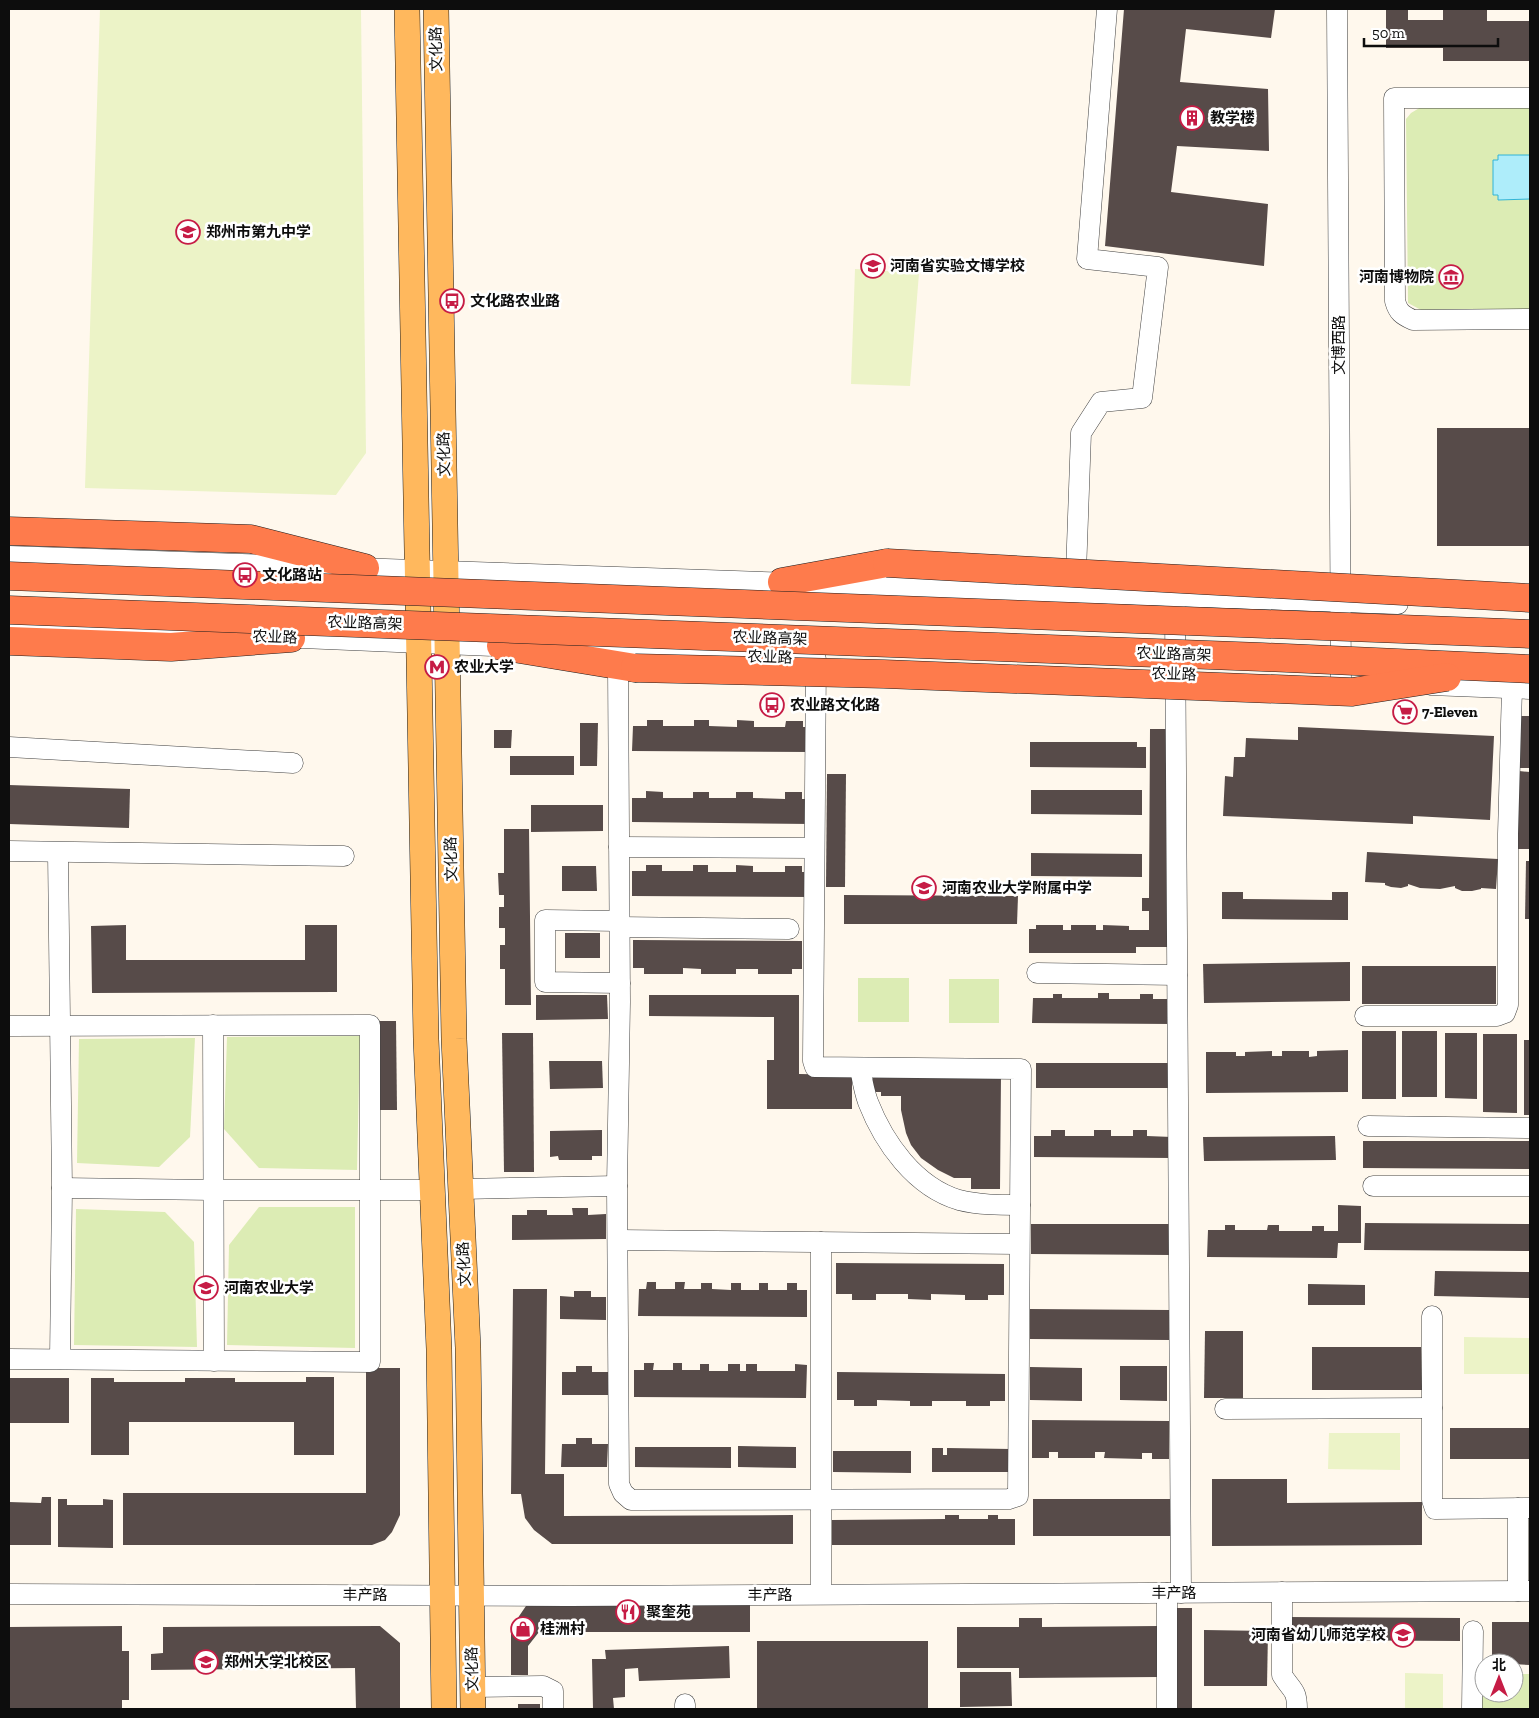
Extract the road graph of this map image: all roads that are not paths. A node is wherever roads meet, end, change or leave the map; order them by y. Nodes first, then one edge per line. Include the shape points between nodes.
1 (407, 9) edge
2 (436, 9) edge
3 (1107, 9) edge
4 (1337, 9) edge
5 (1530, 98) edge
6 (1530, 320) edge
7 (9, 531) edge
8 (9, 556) edge
9 (365, 568) junction
10 (417, 570) junction
11 (446, 571) junction
12 (1076, 573) junction
13 (9, 576) edge
14 (782, 582) junction
15 (1175, 596) junction
16 (1530, 598) edge
17 (1341, 602) junction
18 (1530, 609) edge
19 (9, 610) edge
20 (9, 626) edge
21 (1530, 634) edge
22 (291, 638) junction
23 (9, 641) edge
24 (418, 643) junction
25 (447, 644) junction
26 (501, 646) junction
27 (816, 659) junction
28 (626, 666) junction
29 (1176, 674) junction
30 (1520, 678) edge
31 (1341, 681) junction
32 (9, 747) edge
33 (293, 763) dead end
34 (619, 847) junction
35 (814, 848) junction
36 (9, 851) edge
37 (58, 853) junction
38 (344, 856) dead end
39 (619, 924) junction
40 (789, 929) dead end
41 (1037, 973) dead end
42 (1178, 975) junction
43 (620, 983) junction
44 (1365, 1016) dead end
45 (9, 1026) edge
46 (59, 1026) junction
47 (213, 1026) junction
48 (860, 1068) junction
49 (1368, 1126) dead end
50 (1530, 1128) edge
51 (617, 1186) junction
52 (1373, 1186) dead end
53 (1530, 1186) edge
54 (62, 1188) junction
55 (461, 1189) junction
56 (213, 1190) junction
57 (370, 1190) junction
58 (432, 1190) junction
59 (1020, 1206) junction
60 (618, 1240) junction
61 (821, 1242) junction
62 (1020, 1244) junction
63 (1432, 1316) dead end
64 (9, 1359) edge
65 (60, 1359) junction
66 (214, 1361) junction
67 (1432, 1408) junction
68 (1225, 1409) dead end
69 (820, 1500) junction
70 (1524, 1508) edge
71 (1524, 1591) edge
72 (1282, 1592) junction
73 (1174, 1593) junction
74 (9, 1594) edge
75 (820, 1594) junction
76 (442, 1595) junction
77 (471, 1595) junction
78 (1473, 1631) dead end
79 (473, 1698) edge
80 (444, 1709) edge
81 (553, 1709) edge
82 (1167, 1709) edge
83 (1297, 1709) edge
84 (1472, 1709) edge

1 - 10 main road, 文化路
2 - 11 main road, 文化路
3 - 12 street via 1087,259 1158,267 1142,398 1100,402 1082,433
4 - 17 street, 文博西路
5 - 6 street via 1394,98 1394,137 1395,300 1398,311 1413,320
7 - 9 highway via 251,539
8 - 9 street
9 - 10 street
10 - 11 street
10 - 24 main road, 文化路
11 - 14 street
11 - 25 main road, 文化路
12 - 14 highway, bridge via 887,563
12 - 16 highway, bridge
13 - 21 highway, bridge
14 - 15 street
15 - 17 street
15 - 29 street
17 - 18 street
17 - 31 street, 文博西路
19 - 30 highway, 农业路高架, bridge via 1262,657
20 - 22 street, 农业路
22 - 23 highway via 171,646
22 - 24 street, 农业路
24 - 25 street, 农业路
24 - 58 main road, 文化路 via 425,1030
25 - 26 street, 农业路
25 - 55 main road, 文化路 via 454,1029
26 - 27 street, 农业路
26 - 28 highway
27 - 29 street, 农业路
27 - 35 street
28 - 30 highway, bridge via 1352,692
28 - 34 street
29 - 31 street, 农业路
29 - 42 street
30 - 31 street, 农业路
30 - 44 street via 1508,834 1508,1005 1505,1013 1497,1016
32 - 33 street
34 - 35 street
34 - 39 street
35 - 48 street via 813,1060 815,1067
36 - 37 street
37 - 38 street
37 - 46 street
39 - 40 street
39 - 43 street
39 - 43 street via 545,920 545,982
41 - 42 street
42 - 73 street
43 - 51 street
45 - 46 street
46 - 47 street
46 - 54 street
47 - 56 street
47 - 57 street via 370,1026
48 - 59 street via 868,1101 887,1142 906,1165 932,1188 959,1200
48 - 59 street via 1021,1069
49 - 50 street
51 - 55 street
51 - 60 street
52 - 53 street
54 - 56 street
54 - 65 street
55 - 77 main road, 文化路 via 468,1348
56 - 57 street
56 - 66 street
57 - 58 street
57 - 66 street via 370,1362
58 - 76 main road, 文化路 via 439,1349
59 - 62 street
60 - 61 street
60 - 69 street via 619,1484 622,1493 631,1500
61 - 62 street
61 - 69 street
62 - 69 street via 1018,1496 1009,1500
63 - 67 street
64 - 65 street
65 - 66 street
67 - 68 street
67 - 70 street via 1432,1500 1436,1509
69 - 75 street
70 - 71 street
71 - 72 street, 丰产路
72 - 73 street, 丰产路
72 - 83 street via 1282,1675 1294,1690
73 - 75 street, 丰产路
73 - 82 street
74 - 76 street, 丰产路
75 - 77 street, 丰产路
76 - 77 street, 丰产路
76 - 80 main road, 文化路
77 - 79 main road, 文化路
78 - 84 street
79 - 81 street via 543,1686 553,1691

